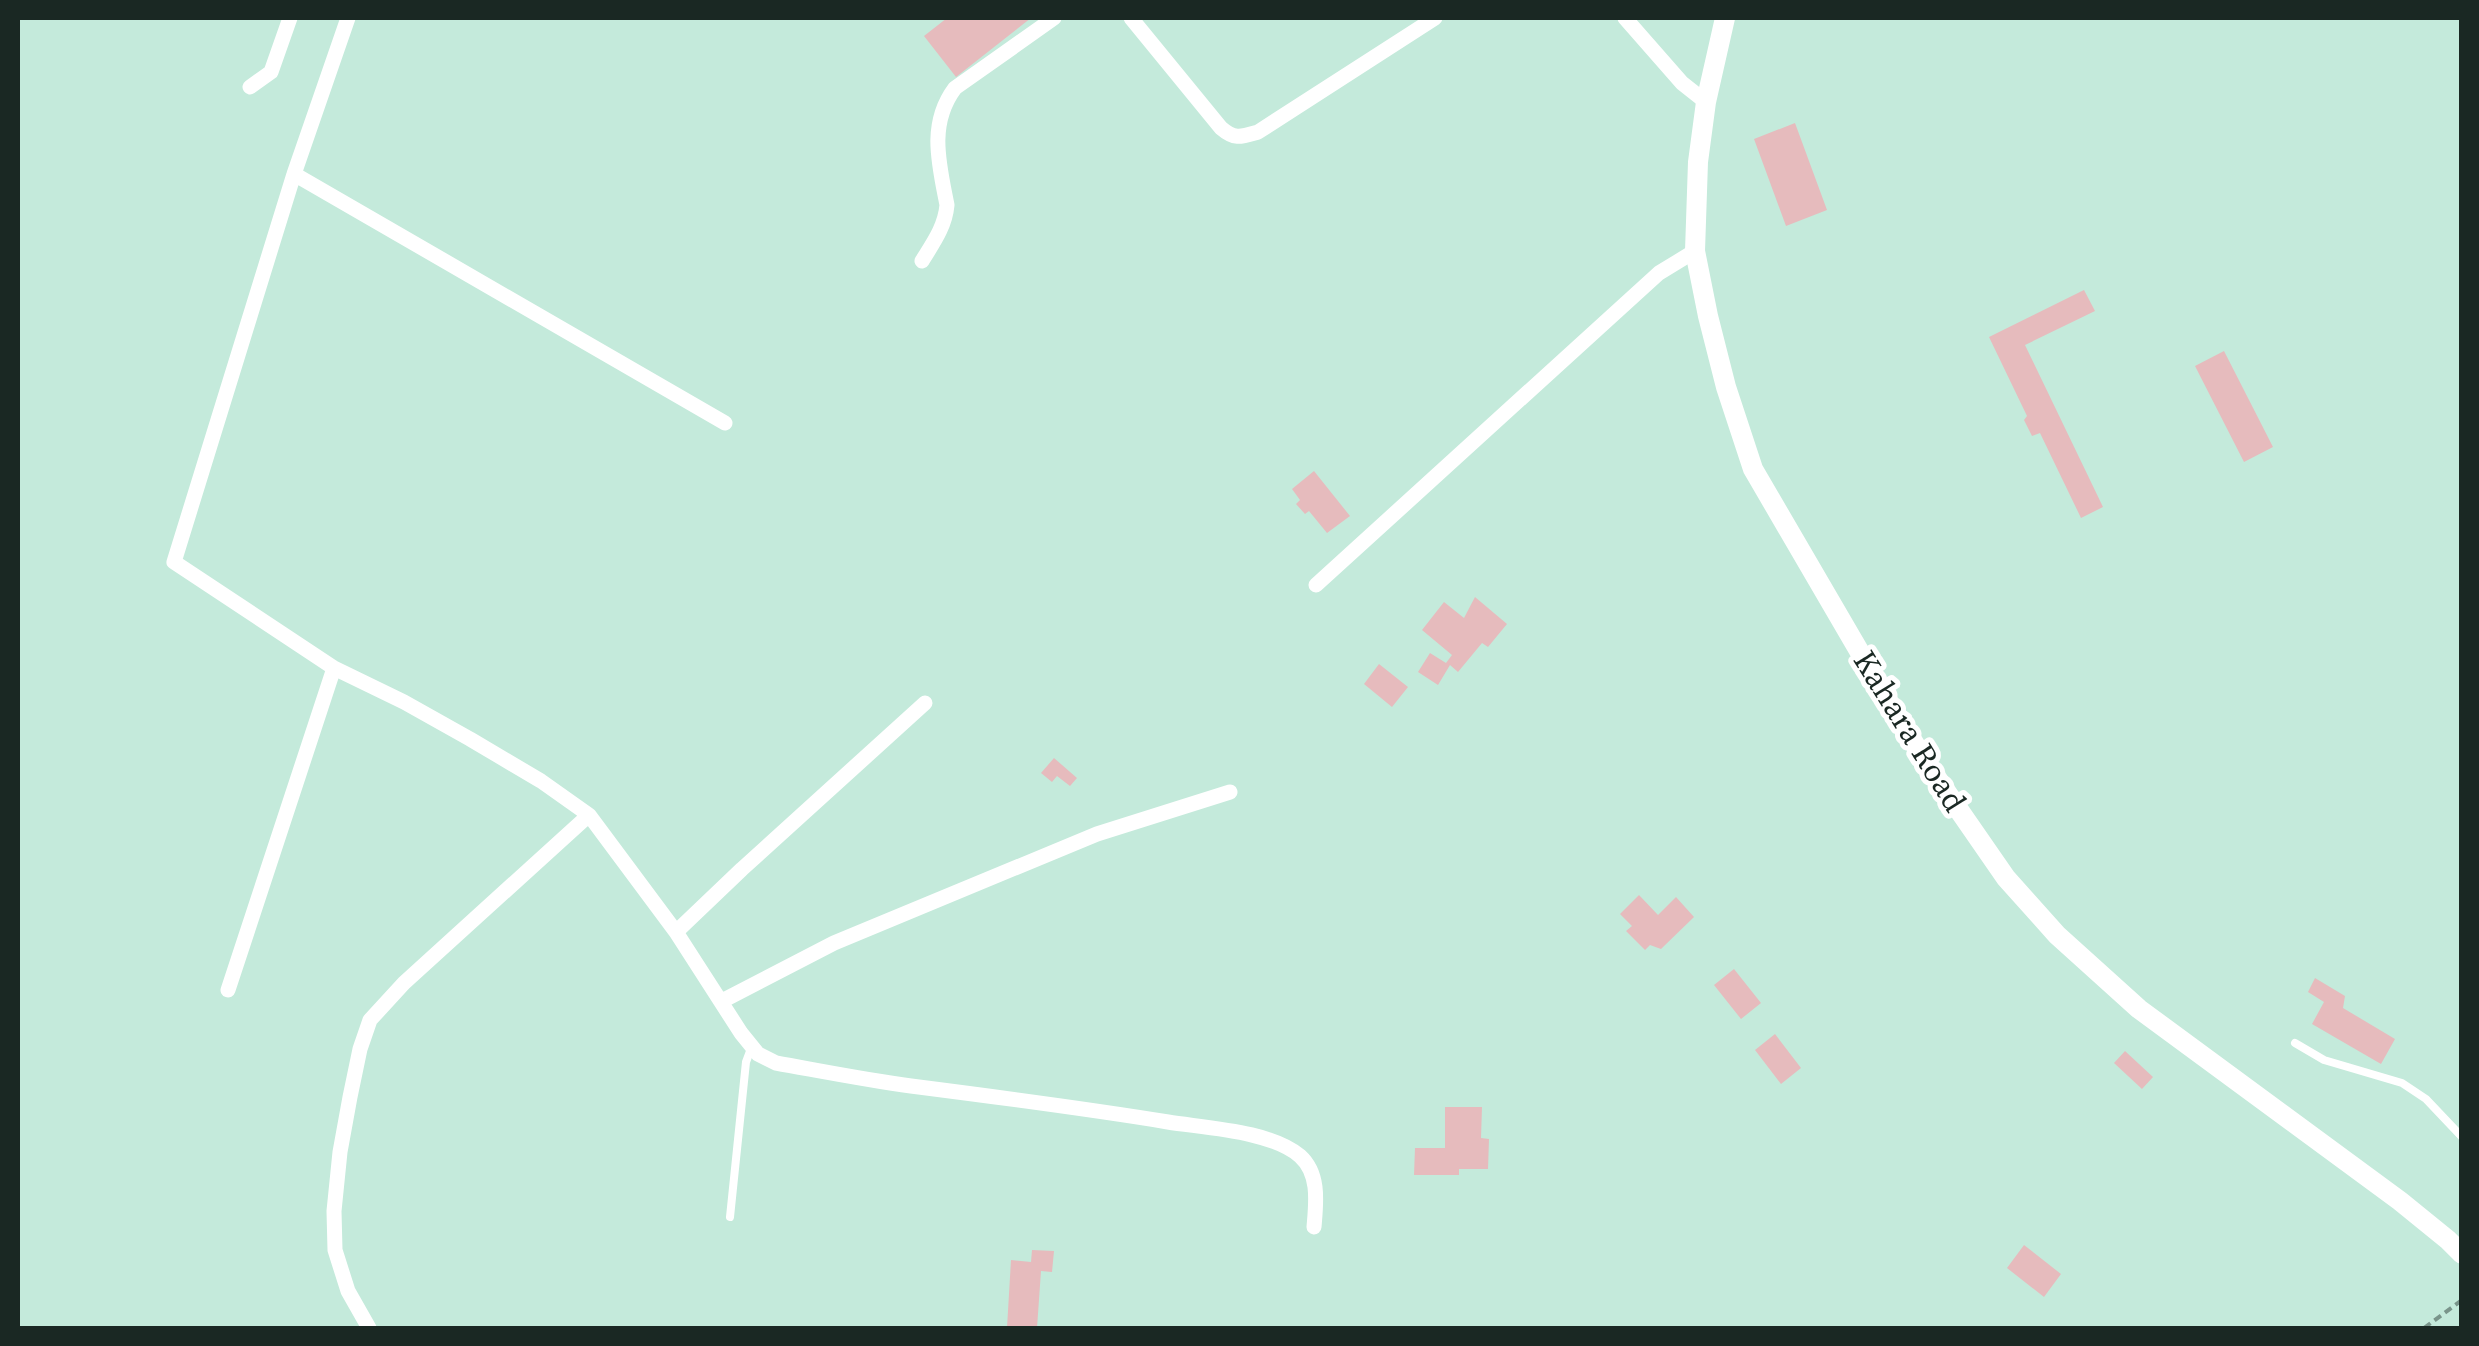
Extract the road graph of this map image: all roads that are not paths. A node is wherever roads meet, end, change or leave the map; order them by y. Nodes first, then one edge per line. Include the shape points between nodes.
1 (290, 18) edge
2 (348, 18) edge
3 (1054, 18) edge
4 (1131, 18) edge
5 (1435, 18) edge
6 (1625, 18) edge
7 (1725, 18) edge
8 (250, 88) dead end
9 (1706, 102) junction
10 (294, 174) junction
11 (1695, 252) junction
12 (922, 261) dead end
13 (725, 423) dead end
14 (1316, 585) dead end
15 (334, 668) junction
16 (925, 703) dead end
17 (1230, 792) dead end
18 (589, 816) junction
19 (676, 932) junction
20 (228, 990) dead end
21 (722, 1000) junction
22 (2295, 1042) dead end
23 (752, 1046) junction
24 (2462, 1137) edge
25 (730, 1217) dead end
26 (1314, 1228) dead end
27 (2462, 1254) edge
28 (369, 1328) edge

1 - 8 street via 271,72
2 - 10 street
3 - 12 street via 946,100 936,140 946,216
4 - 5 street via 1221,128 1242,137
6 - 9 street
7 - 9 street, Kahara Road
9 - 11 street, Kahara Road
10 - 13 street
10 - 15 street via 174,562
11 - 14 street via 1659,273
11 - 27 street, Kahara Road via 1753,469 1925,762 2006,878 2057,936 2139,1009
15 - 18 street via 470,739
15 - 20 street
16 - 19 street
17 - 21 street via 1097,834 834,943
18 - 19 street
18 - 28 street via 370,1020 334,1211 335,1250
19 - 21 street
21 - 23 street
22 - 24 lane via 2324,1060 2402,1083
23 - 25 lane
23 - 26 street via 776,1063 1277,1142 1313,1170

